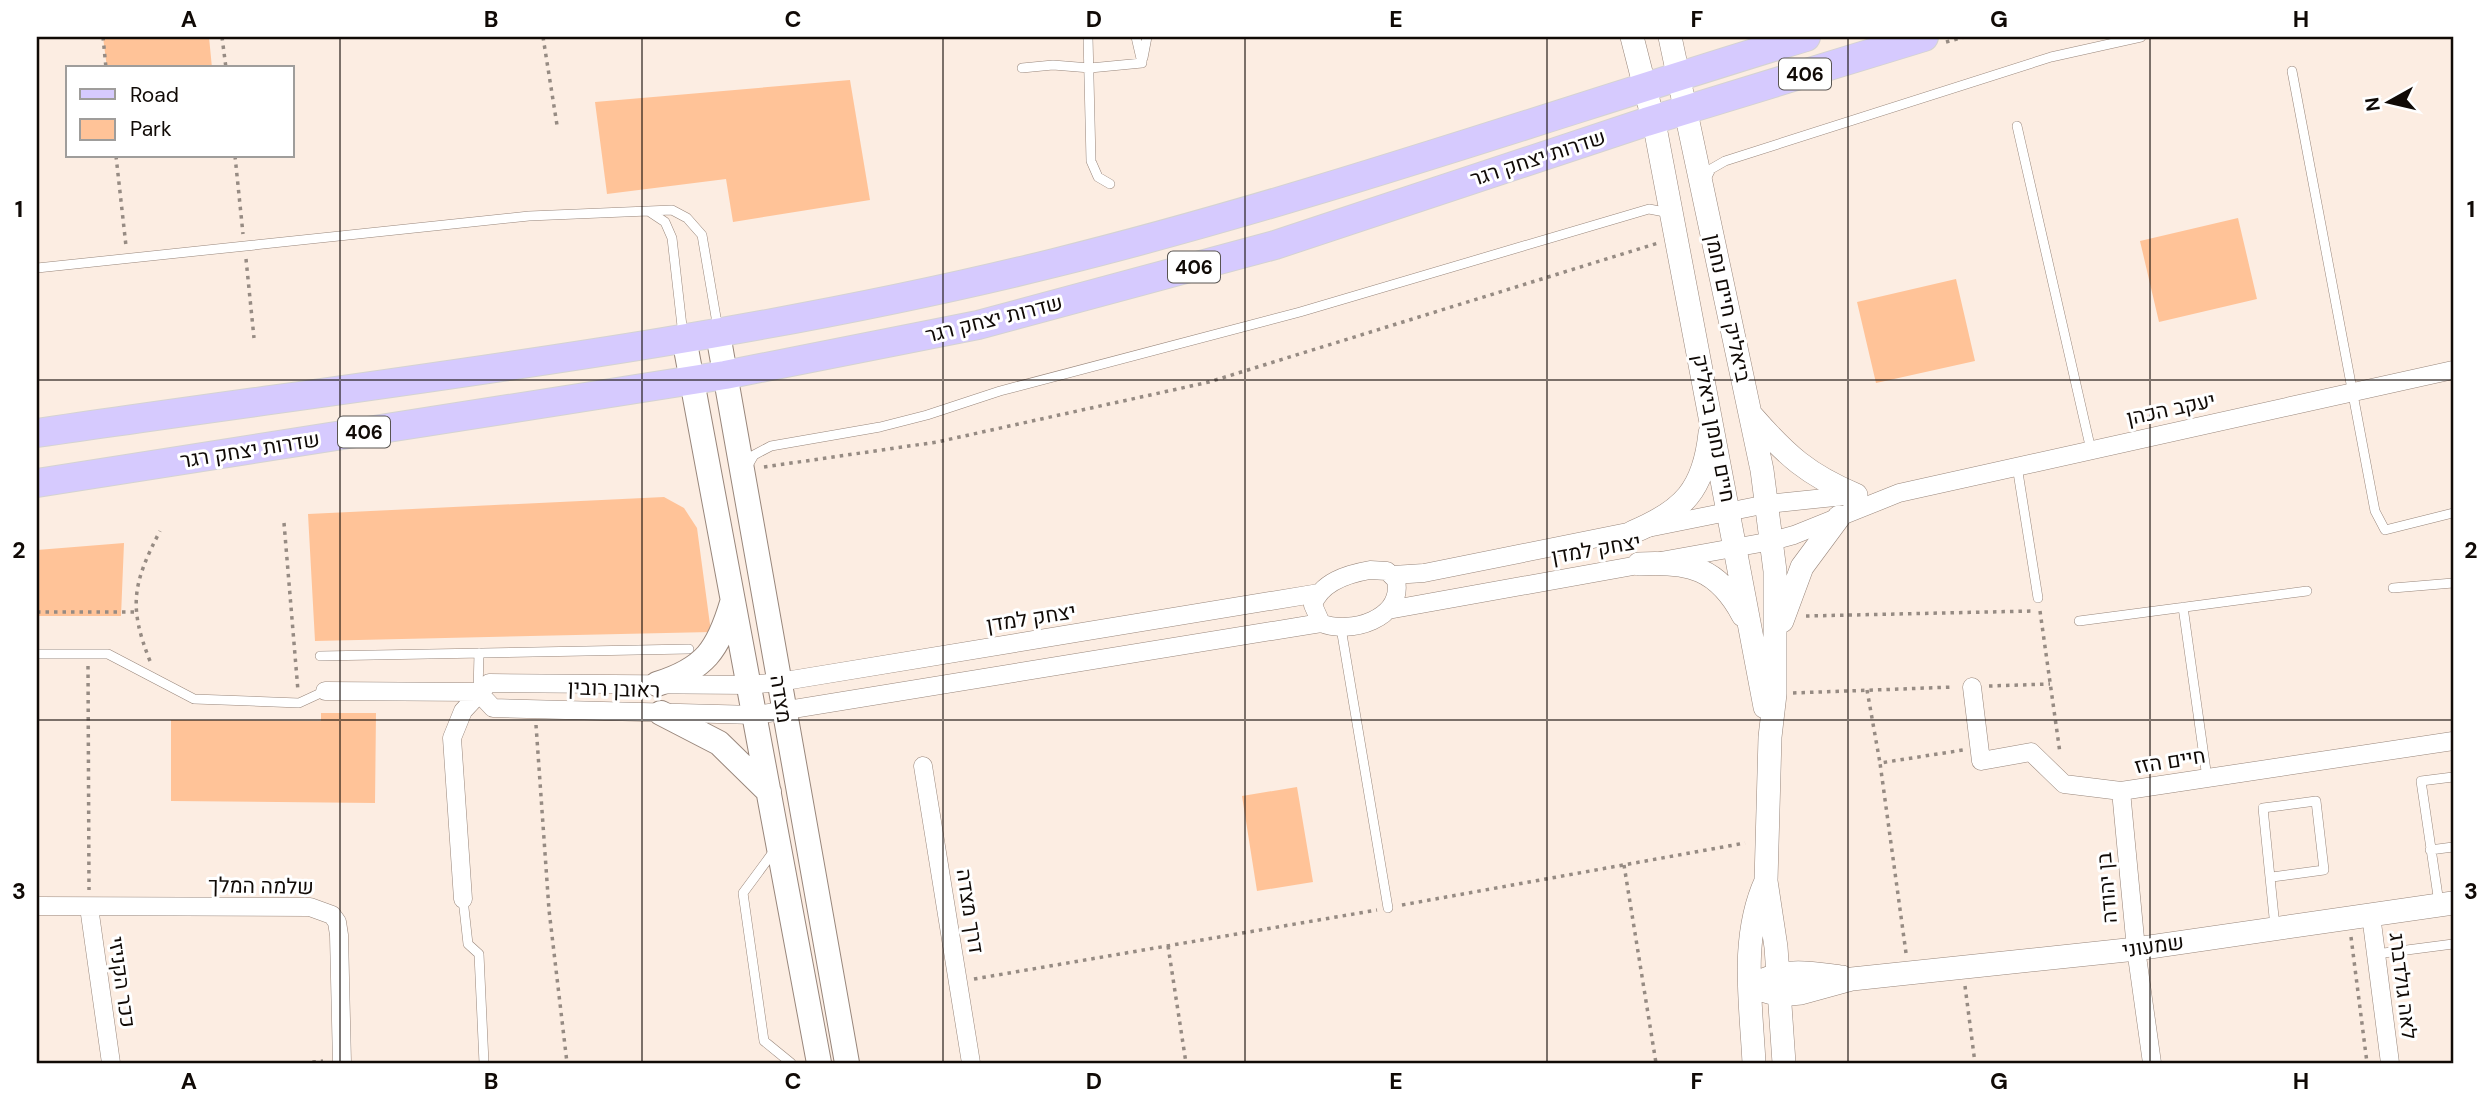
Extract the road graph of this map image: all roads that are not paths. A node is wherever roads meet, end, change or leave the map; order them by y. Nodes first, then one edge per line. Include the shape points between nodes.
1 (1088, 37) edge
2 (1136, 37) edge
3 (1147, 37) edge
4 (1632, 37) edge
5 (1670, 37) edge
6 (1805, 37) edge
7 (1924, 37) edge
8 (2141, 37) edge
9 (1142, 64) junction
10 (1022, 68) dead end
11 (1090, 68) junction
12 (2292, 71) dead end
13 (1679, 75) junction
14 (1644, 86) junction
15 (1687, 111) junction
16 (1653, 120) junction
17 (2017, 126) dead end
18 (1110, 184) dead end
19 (1703, 191) junction
20 (649, 211) junction
21 (1675, 229) junction
22 (37, 268) edge
23 (718, 334) junction
24 (684, 338) junction
25 (2453, 370) edge
26 (725, 375) junction
27 (692, 380) junction
28 (2351, 393) junction
29 (1750, 412) junction
30 (1711, 416) junction
31 (37, 433) edge
32 (2091, 450) junction
33 (2017, 466) junction
34 (754, 473) junction
35 (37, 483) edge
36 (1899, 493) junction
37 (1856, 495) junction
38 (1767, 505) junction
39 (1730, 511) junction
40 (2453, 513) edge
41 (1839, 517) junction
42 (1633, 532) junction
43 (1772, 541) junction
44 (1735, 547) junction
45 (1639, 564) junction
46 (1393, 575) junction
47 (2453, 583) edge
48 (2393, 588) dead end
49 (2307, 592) dead end
50 (1319, 593) junction
51 (2038, 598) dead end
52 (734, 599) junction
53 (2183, 607) junction
54 (1388, 610) junction
55 (2079, 621) dead end
56 (1321, 623) junction
57 (1340, 628) junction
58 (1751, 633) junction
59 (1776, 641) junction
60 (689, 649) dead end
61 (479, 653) junction
62 (37, 654) edge
63 (320, 656) dead end
64 (779, 682) junction
65 (657, 684) junction
66 (750, 685) junction
67 (1972, 687) road end
68 (325, 691) joint
69 (478, 692) junction
70 (783, 712) junction
71 (661, 713) junction
72 (756, 715) junction
73 (1770, 737) junction
74 (2453, 741) edge
75 (923, 766) dead end
76 (2453, 777) edge
77 (2207, 778) junction
78 (2121, 791) junction
79 (770, 793) junction
80 (777, 835) junction
81 (2453, 847) edge
82 (2430, 850) junction
83 (2272, 877) junction
84 (1766, 881) junction
85 (463, 899) joint
86 (2446, 904) edge
87 (37, 906) edge
88 (89, 907) junction
89 (1388, 908) road end
90 (2360, 916) junction
91 (2275, 929) junction
92 (2453, 944) edge
93 (2136, 949) junction
94 (2376, 954) junction
95 (1778, 985) junction
96 (1751, 987) junction
97 (111, 1063) edge
98 (342, 1063) edge
99 (484, 1063) edge
100 (791, 1063) edge
101 (819, 1063) edge
102 (847, 1063) edge
103 (971, 1063) edge
104 (1754, 1063) edge
105 (1784, 1063) edge
106 (2152, 1063) edge
107 (2390, 1063) edge

1 - 11 lane
2 - 9 lane
3 - 9 lane
4 - 14 street, חיים נחמן ביאליק
5 - 13 street, ביאליק חיים נחמן
6 - 13 main road, שדרות יצחק רגר / 406
7 - 15 main road, שדרות יצחק רגר / 406
8 - 19 lane via 2051,57 1725,162 1709,172
9 - 11 lane
10 - 11 lane
11 - 18 lane via 1091,161 1098,177
12 - 28 lane
13 - 14 main road, שדרות יצחק רגר / 406
13 - 15 street, ביאליק חיים נחמן
14 - 16 street, חיים נחמן ביאליק
14 - 23 main road, שדרות יצחק רגר / 406 via 1259,208 1077,257
15 - 16 main road, שדרות יצחק רגר / 406
15 - 19 street, ביאליק חיים נחמן
16 - 21 street, חיים נחמן ביאליק
16 - 26 main road, שדרות יצחק רגר / 406 via 1275,245 978,325
17 - 32 lane
19 - 29 street, ביאליק חיים נחמן
20 - 22 lane via 529,216
20 - 23 lane via 672,210 702,235
20 - 24 lane via 665,222 672,238
21 - 30 street, חיים נחמן ביאליק
21 - 34 lane via 1671,213 1648,209 1327,305 1000,391 926,415 771,446 754,455
23 - 24 main road, שדרות יצחק רגר / 406
23 - 26 main road, מצדה
24 - 27 main road, מצדה
24 - 31 main road, שדרות יצחק רגר / 406
25 - 28 street, יעקב הכהן
26 - 27 main road, שדרות יצחק רגר / 406
26 - 34 main road, מצדה
27 - 35 main road, שדרות יצחק רגר / 406
27 - 52 main road, מצדה
28 - 32 street, יעקב הכהן
28 - 40 lane via 2375,511 2385,530
29 - 37 street via 1798,465 1821,481
29 - 38 street, ביאליק חיים נחמן
30 - 39 street, חיים נחמן ביאליק
30 - 42 street via 1705,463 1693,490 1662,520
32 - 33 street, יעקב הכהן
33 - 36 street, יעקב הכהן
33 - 51 lane
34 - 64 main road, מצדה
36 - 37 street, יעקב הכהן
36 - 41 street, יעקב הכהן
37 - 38 street, יעקב הכהן
38 - 39 street, יצחק למדן
38 - 43 street, חיים נחמן ביאליק
39 - 42 street, יצחק למדן
39 - 44 street, חיים נחמן ביאליק
41 - 43 street, יעקב הכהן
41 - 59 street via 1802,567
42 - 46 street, יצחק למדן
43 - 44 street, יצחק למדן
43 - 59 street, חיים נחמן ביאליק
44 - 45 street, יצחק למדן
44 - 58 street, חיים נחמן ביאליק
45 - 54 street, יצחק למדן
45 - 58 street via 1684,565 1711,575 1737,604
46 - 50 street via 1379,570 1358,572 1332,582
46 - 54 street via 1398,586
47 - 48 lane
49 - 53 lane
50 - 56 street via 1313,605
50 - 64 street, יצחק למדן
52 - 65 main road via 725,628 704,661
52 - 66 main road, מצדה
53 - 55 lane
53 - 77 lane
54 - 57 street via 1362,625
56 - 57 street
56 - 70 street
57 - 89 lane
58 - 73 street, חיים נחמן ביאליק
59 - 73 street, חיים נחמן ביאליק
60 - 61 lane
61 - 63 lane
61 - 69 lane
62 - 68 lane via 108,654 194,699 299,703
64 - 66 street, יצחק למדן
64 - 70 main road, מצדה
65 - 66 street, ראובן רובין
65 - 69 street, ראובן רובין via 489,683
66 - 72 main road, מצדה
67 - 78 street, חיים הזז via 1980,761 2031,752 2064,784
68 - 69 street, ראובן רובין
69 - 71 street, ראובן רובין via 493,708
69 - 85 street via 463,711 452,738
70 - 72 street
70 - 102 main road, מצדה
71 - 72 street, ראובן רובין
71 - 79 main road via 719,743
72 - 79 main road, מצדה
73 - 84 street, חיים נחמן ביאליק
74 - 77 street, חיים הזז
75 - 103 street, דרך מצדה
76 - 82 lane via 2421,781
77 - 78 street, חיים הזז
78 - 93 street, בן יהודה
79 - 80 main road, מצדה
80 - 100 lane via 772,856 743,893 764,1041
80 - 101 main road, מצדה
81 - 82 lane
82 - 86 lane
83 - 83 lane via 2324,870 2316,801 2263,808
83 - 91 lane
84 - 95 street, חיים נחמן ביאליק
84 - 96 street, חיים נחמן ביאליק via 1750,939
85 - 99 lane via 468,944 479,954
86 - 90 street, שמעוני
87 - 88 street, שלמה המלך
88 - 97 street, ככר הקניזי
88 - 98 street, שלמה המלך via 310,907 332,915 341,950
90 - 91 street, שמעוני
90 - 94 street, לאה גולדברג
91 - 93 street, שמעוני
92 - 94 lane
93 - 95 street, שמעוני via 1852,979 1807,973
93 - 106 street, בן יהודה
94 - 107 street, לאה גולדברג
95 - 96 street, שמעוני
95 - 105 street, חיים נחמן ביאליק
96 - 104 street, חיים נחמן ביאליק

